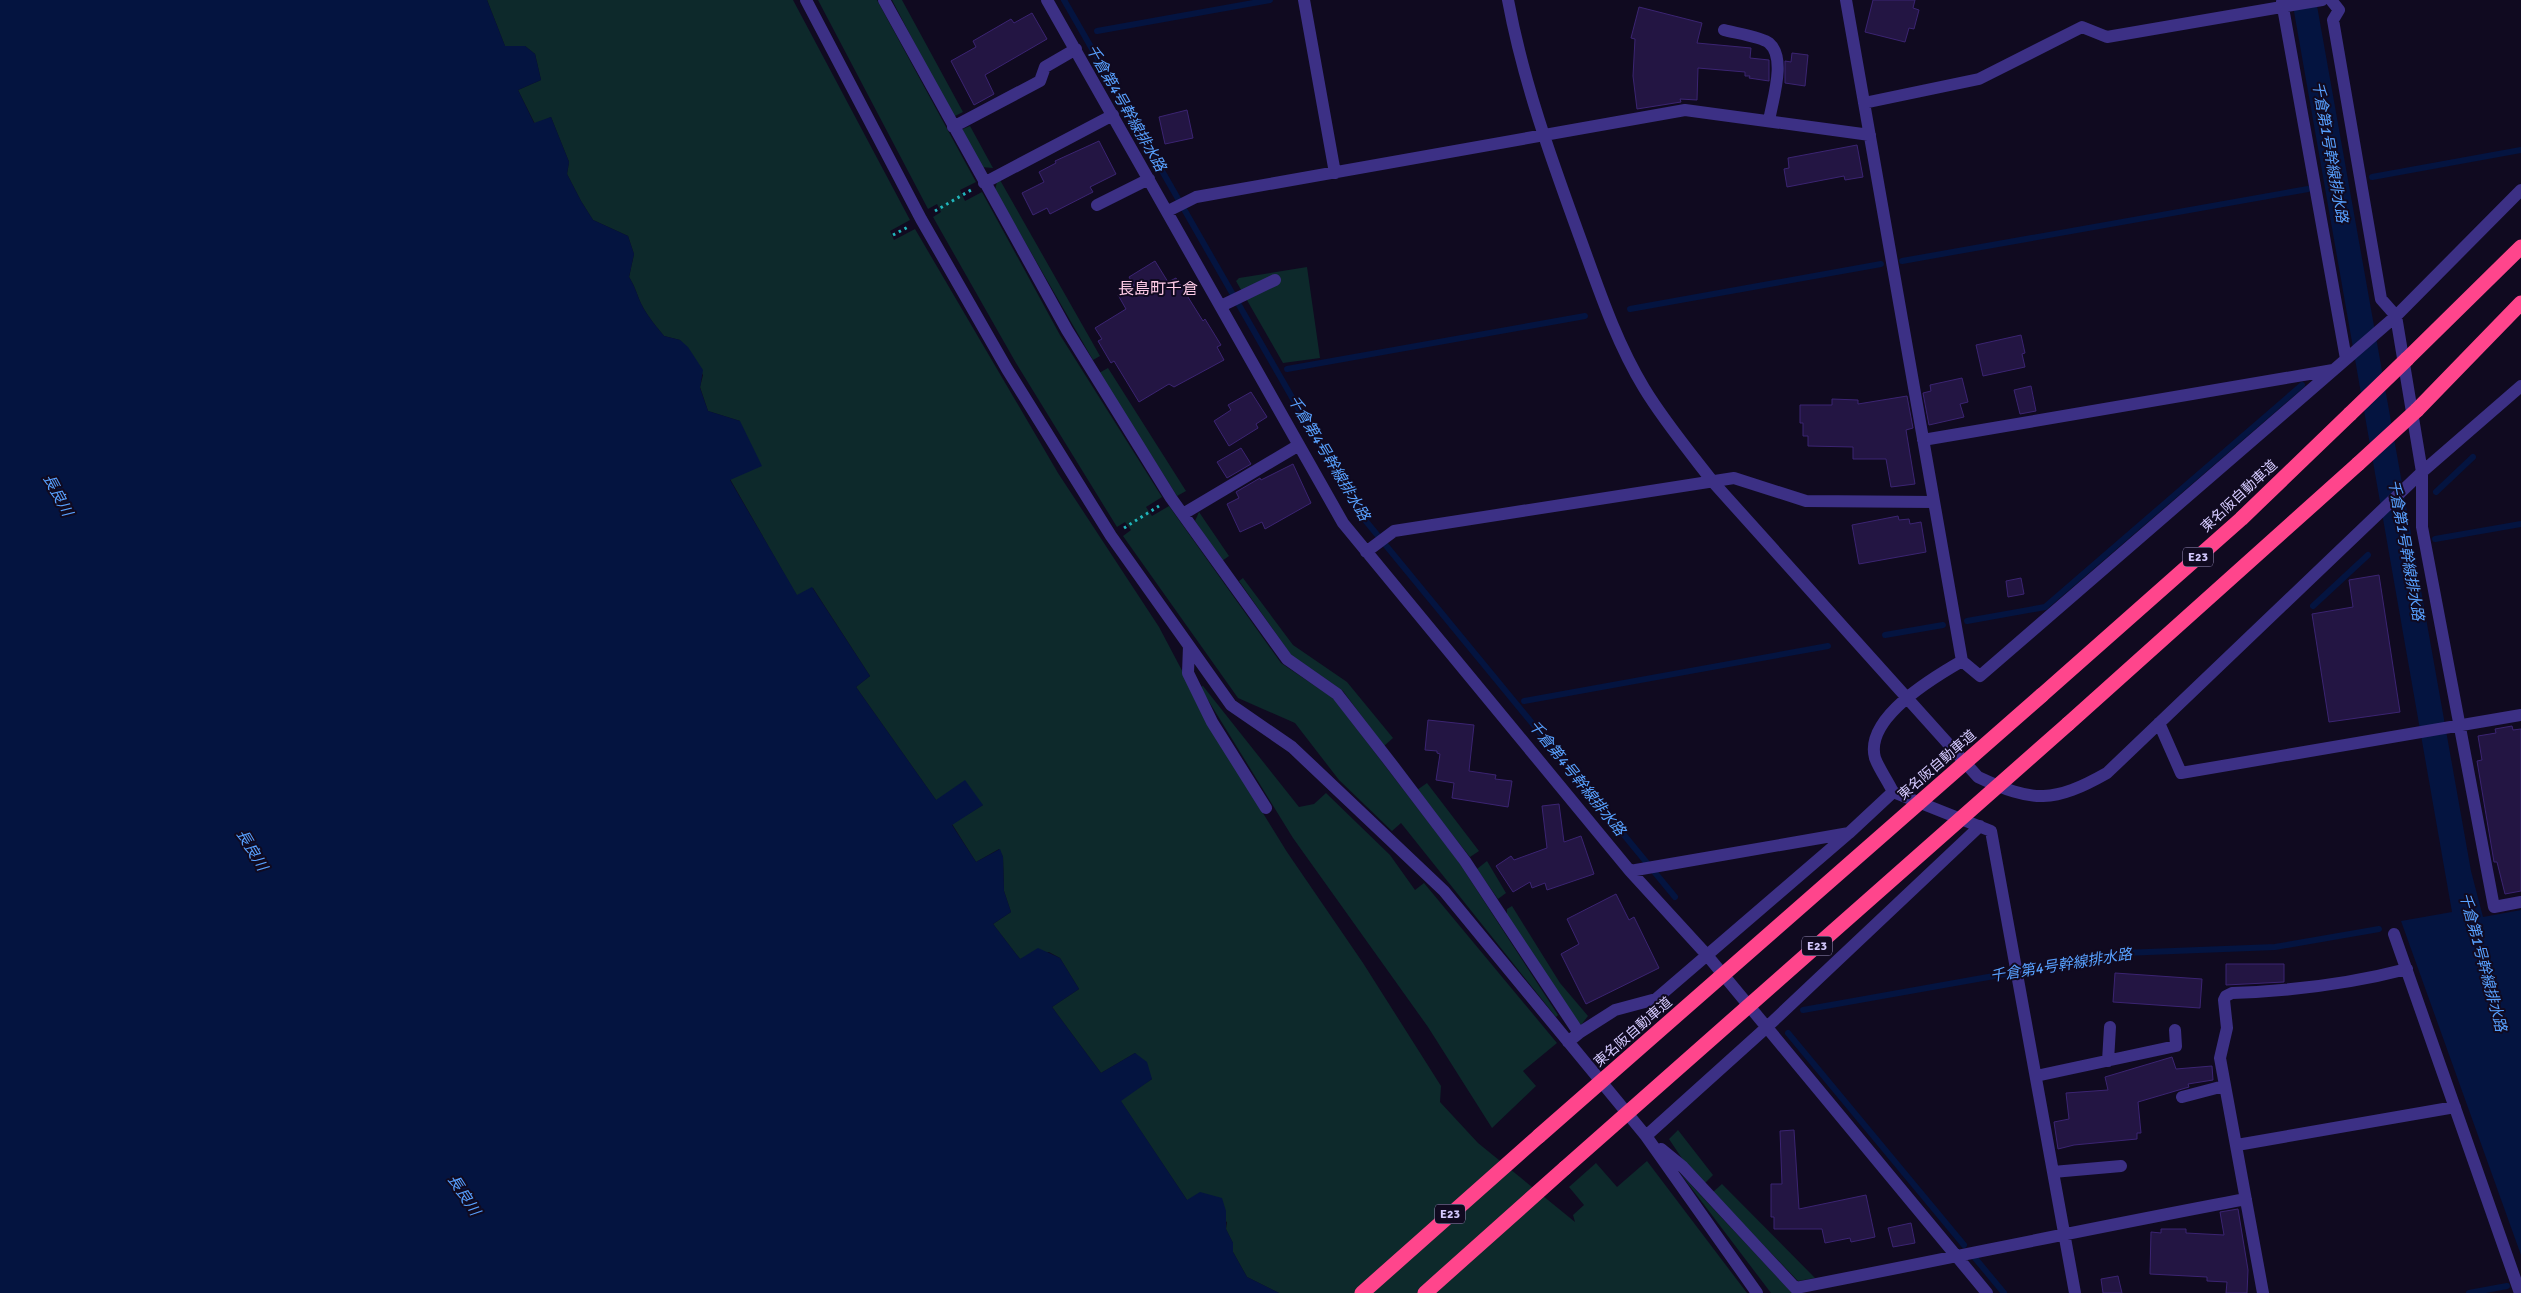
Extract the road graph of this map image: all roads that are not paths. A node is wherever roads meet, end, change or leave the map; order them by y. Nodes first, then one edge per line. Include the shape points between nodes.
1 (806, 0) edge
2 (884, 0) edge
3 (1048, 0) edge
4 (1304, 0) edge
5 (1508, 0) edge
6 (1846, 0) edge
7 (2322, 0) edge
8 (2330, 0) edge
9 (2285, 5) edge
10 (1724, 30) dead end
11 (1076, 49) junction
12 (1864, 103) junction
13 (1113, 115) junction
14 (1769, 121) junction
15 (953, 127) junction
16 (1870, 135) junction
17 (1544, 137) junction
18 (1335, 173) junction
19 (1149, 178) junction
20 (984, 183) junction
21 (2521, 190) edge
22 (1097, 205) dead end
23 (1171, 210) junction
24 (2521, 247) edge
25 (1275, 280) dead end
26 (2521, 303) edge
27 (1225, 304) junction
28 (2392, 319) junction
29 (2349, 357) junction
30 (2332, 370) junction
31 (2521, 386) edge
32 (1923, 440) junction
33 (1299, 445) junction
34 (2422, 472) junction
35 (1714, 482) junction
36 (1934, 502) junction
37 (1183, 514) junction
38 (1370, 549) junction
39 (1189, 646) junction
40 (1962, 661) junction
41 (1908, 697) junction
42 (2521, 715) edge
43 (2159, 723) junction
44 (2459, 726) junction
45 (1893, 792) junction
46 (1266, 808) dead end
47 (1980, 826) junction
48 (1849, 833) junction
49 (1636, 870) junction
50 (2521, 902) edge
51 (2394, 934) dead end
52 (1706, 954) junction
53 (2407, 969) junction
54 (1767, 1027) junction
55 (2110, 1027) dead end
56 (2175, 1030) dead end
57 (1579, 1033) junction
58 (1568, 1042) junction
59 (2108, 1061) junction
60 (2036, 1076) junction
61 (2224, 1086) junction
62 (2182, 1097) dead end
63 (2455, 1107) junction
64 (1646, 1136) junction
65 (2237, 1145) junction
66 (2121, 1166) dead end
67 (2053, 1172) junction
68 (2246, 1199) junction
69 (2064, 1233) junction
70 (1956, 1257) junction
71 (1798, 1290) edge
72 (1362, 1293) edge
73 (1425, 1293) edge
74 (1757, 1293) edge
75 (1986, 1293) edge
76 (2075, 1293) edge
77 (2263, 1293) edge
78 (2520, 1293) edge

1 - 39 street via 921,219 1007,369 1111,536
2 - 15 street
3 - 11 street
4 - 18 street
5 - 17 street
6 - 12 street
7 - 9 street
8 - 28 street via 2340,10 2333,20 2382,299
9 - 12 street via 2107,37 2082,27 1979,80
9 - 29 street
10 - 14 street via 1768,42 1776,51 1778,62
11 - 13 street
11 - 15 street via 1045,67 1040,81
12 - 16 street
13 - 19 street
13 - 20 street
14 - 16 street
14 - 17 street via 1685,110
15 - 20 street
16 - 32 street
17 - 18 street
17 - 35 street via 1622,346 1644,388
18 - 23 street via 1196,197
19 - 22 street
19 - 23 street
20 - 37 street via 1067,330
21 - 28 street
23 - 27 street
24 - 72 highway, 東名阪自動車道 / E23, bridge via 2241,518
25 - 27 street
26 - 73 highway, E23, bridge via 2417,410 2358,464
27 - 33 street
28 - 29 street
28 - 34 street
29 - 30 street
30 - 32 street
30 - 40 street via 1980,676
31 - 34 street
32 - 36 street
33 - 37 street
33 - 38 street via 1343,523
34 - 43 street
34 - 44 street via 2422,527
35 - 36 street via 1734,478 1806,501
35 - 38 street via 1394,531
35 - 41 street
36 - 40 street
37 - 57 street via 1286,659 1337,694 1393,766 1465,861
38 - 49 street
39 - 46 street via 1188,674 1212,722
39 - 58 street via 1231,705 1292,747 1444,892
40 - 41 street
41 - 43 street via 1978,777 2032,798 2080,789 2107,773
41 - 45 street via 1877,730 1875,757
42 - 44 street
43 - 44 street via 2181,773
44 - 50 street via 2494,907
45 - 47 street
45 - 48 street
47 - 54 street
47 - 60 street via 1991,831
48 - 49 street
48 - 52 street
49 - 52 street
51 - 53 street
52 - 54 street
52 - 57 street via 1656,999 1615,1010
53 - 61 street via 2364,980 2287,992 2226,996 2227,1028 2220,1058
53 - 63 street
54 - 64 street
54 - 70 street
55 - 59 street
56 - 59 street via 2176,1046
57 - 58 street
58 - 64 street
59 - 60 street
60 - 67 street
61 - 62 street
61 - 65 street
63 - 65 street
63 - 78 street
64 - 71 street via 1683,1167
64 - 74 street
65 - 68 street
66 - 67 street
67 - 69 street
68 - 69 street
68 - 77 street
69 - 70 street
69 - 76 street
70 - 71 street
70 - 75 street

